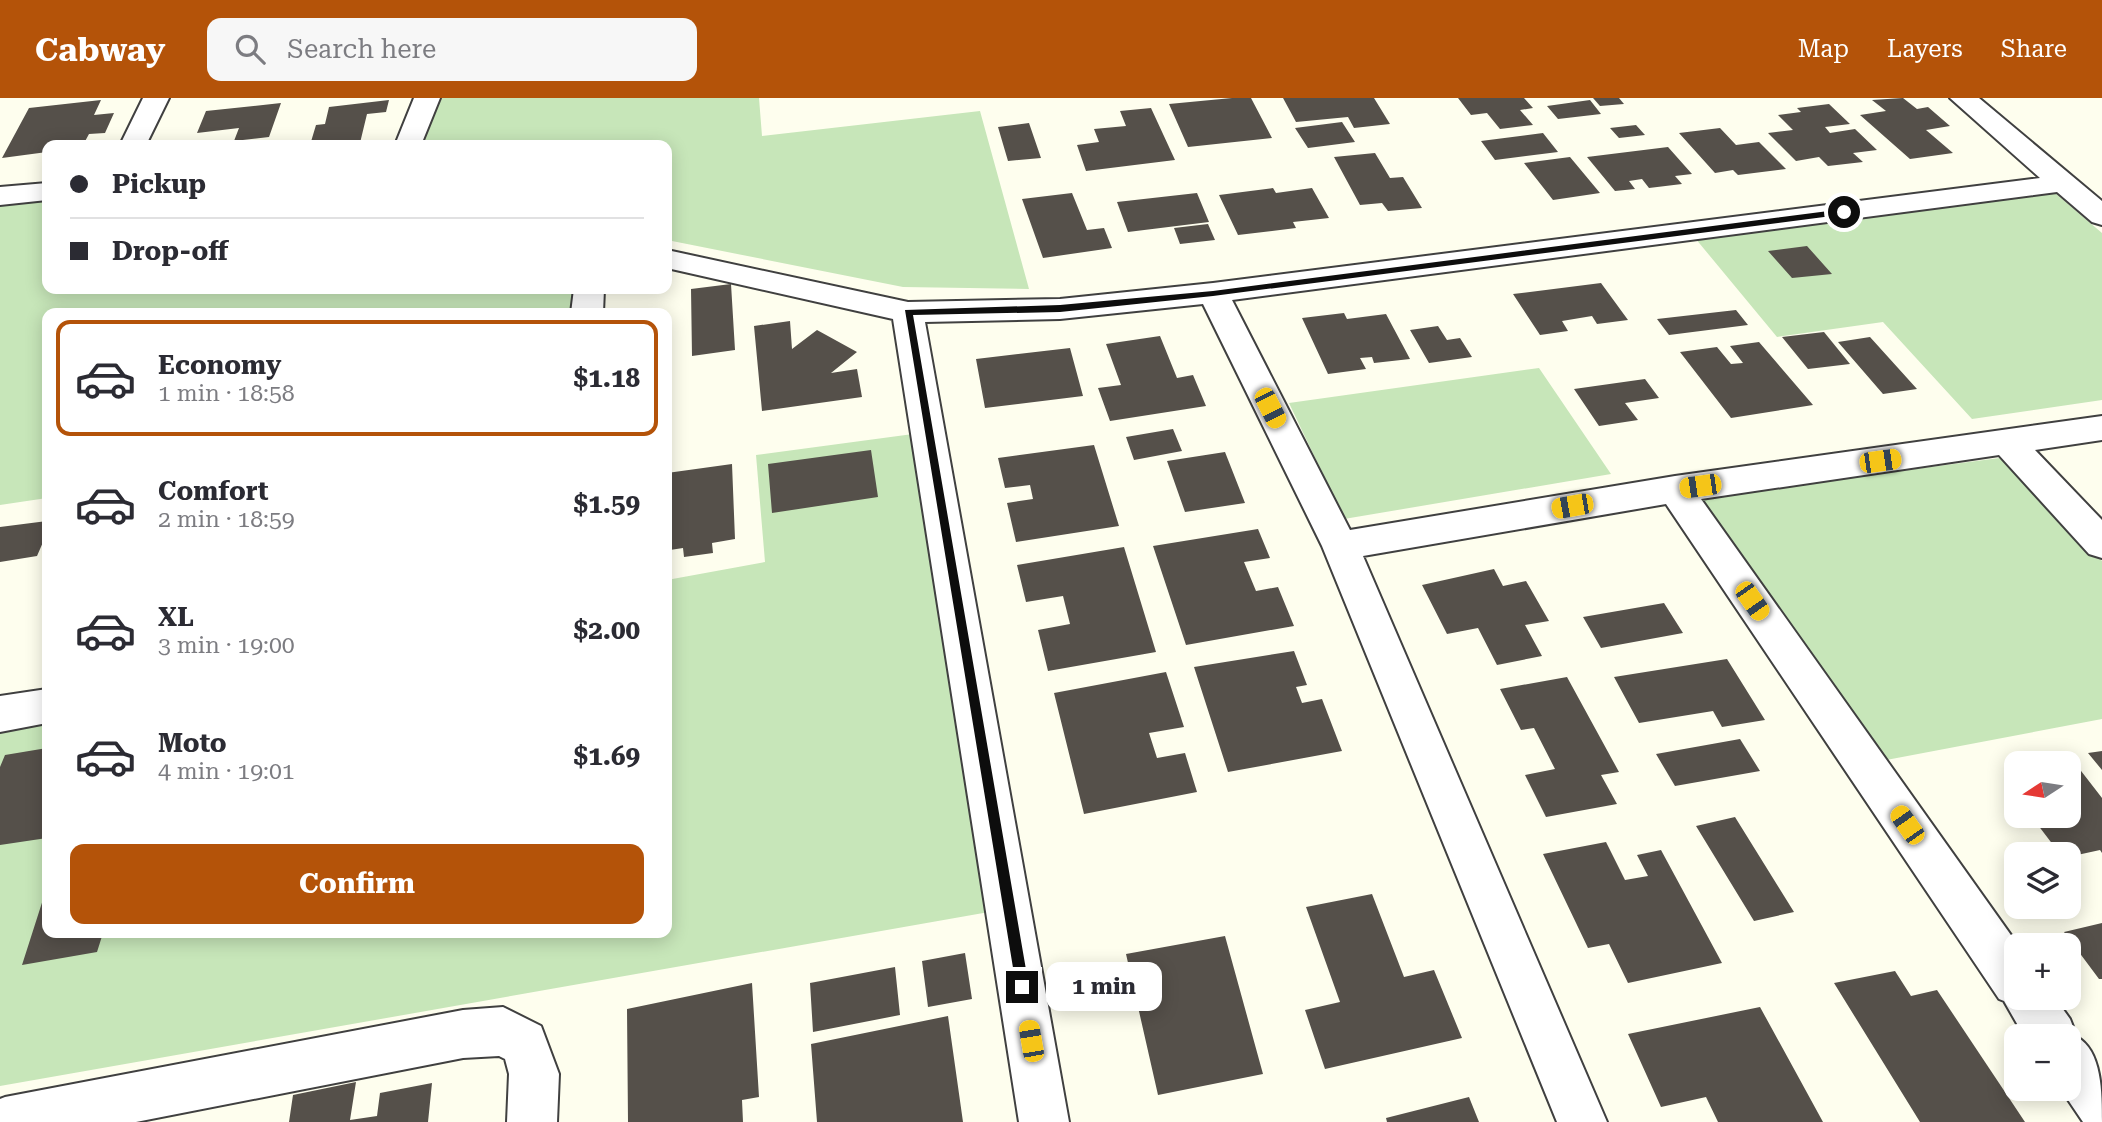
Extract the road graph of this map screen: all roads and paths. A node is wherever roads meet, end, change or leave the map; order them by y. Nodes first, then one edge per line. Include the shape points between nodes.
1 (156, 98) edge
2 (426, 98) edge
3 (1963, 98) edge
4 (135, 140) edge
5 (410, 140) edge
6 (2064, 184) junction
7 (42, 192) edge
8 (0, 196) edge
9 (2102, 216) edge
10 (672, 260) edge
11 (1213, 293) junction
12 (908, 312) junction
13 (2102, 428) edge
14 (2008, 443) junction
15 (1675, 489) junction
16 (2102, 544) edge
17 (1340, 546) junction
18 (42, 707) edge
19 (0, 714) edge
20 (2004, 965) edge
21 (2081, 1076) edge
22 (2102, 1106) edge
23 (5, 1122) edge
24 (532, 1122) edge
25 (1045, 1122) edge
26 (1582, 1122) edge

1 - 4 street
2 - 5 street
3 - 6 street
6 - 9 street
6 - 11 street
7 - 8 street
10 - 12 street
11 - 12 street via 1060,309
11 - 17 street
12 - 25 street
13 - 14 street
14 - 15 street
14 - 16 street
15 - 17 street
15 - 20 street
17 - 26 street
18 - 19 street
21 - 22 street
23 - 24 street via 463,1034 503,1031 524,1043 531,1063

